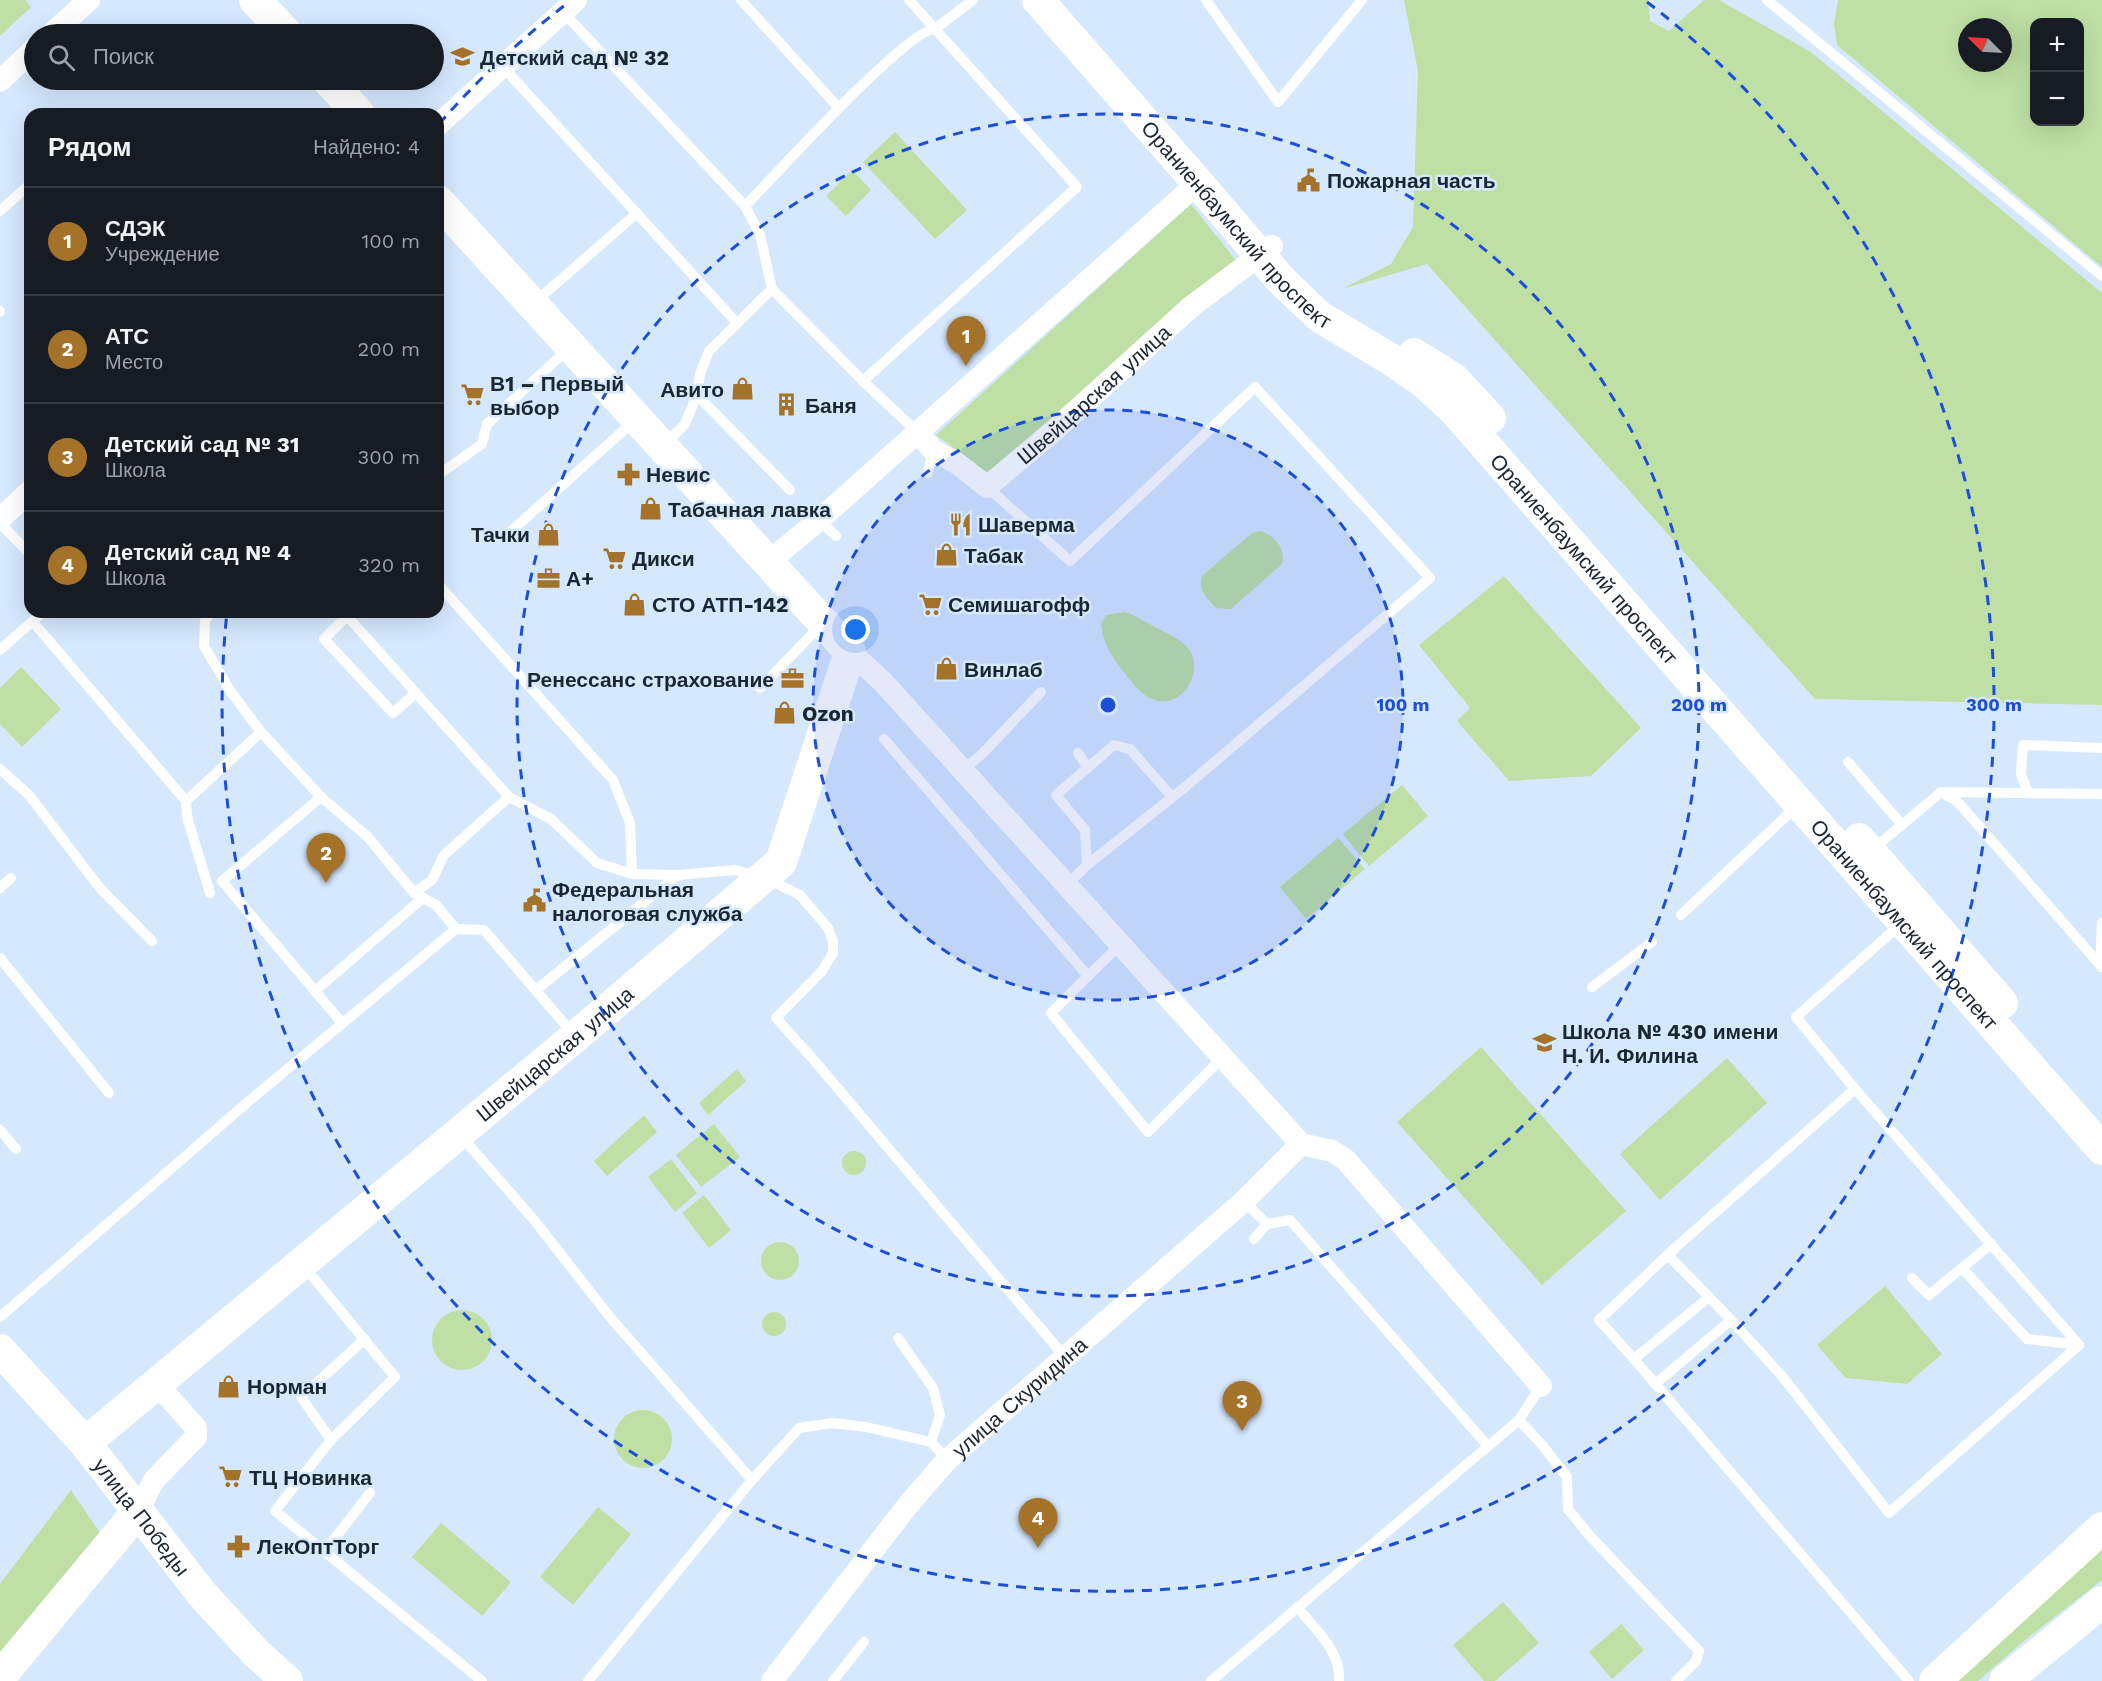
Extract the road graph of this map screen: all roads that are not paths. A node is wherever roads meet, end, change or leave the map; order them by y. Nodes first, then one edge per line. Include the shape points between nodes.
1 (89, 0) edge
2 (255, 0) edge
3 (741, 0) edge
4 (909, 0) edge
5 (972, 0) edge
6 (1038, 0) edge
7 (1055, 0) edge
8 (1206, 0) edge
9 (1362, 0) edge
10 (1767, 0) edge
11 (570, 6) edge
12 (62, 24) edge
13 (278, 24) edge
14 (935, 29) junction
15 (24, 58) edge
16 (503, 67) junction
17 (0, 81) edge
18 (337, 90) edge
19 (838, 107) junction
20 (354, 108) edge
21 (444, 120) edge
22 (1198, 183) junction
23 (24, 189) edge
24 (745, 206) junction
25 (444, 208) edge
26 (0, 211) edge
27 (637, 213) junction
28 (1265, 251) junction
29 (2102, 276) edge
30 (772, 289) junction
31 (532, 305) junction
32 (736, 322) junction
33 (571, 347) junction
34 (863, 381) junction
35 (697, 395) junction
36 (636, 419) junction
37 (917, 432) junction
38 (662, 447) junction
39 (933, 450) junction
40 (444, 471) edge
41 (928, 473) dead end
42 (987, 488) junction
43 (790, 490) dead end
44 (24, 497) edge
45 (819, 520) junction
46 (0, 521) edge
47 (510, 533) dead end
48 (836, 536) dead end
49 (24, 547) edge
50 (767, 563) junction
51 (444, 591) edge
52 (37, 618) edge
53 (207, 618) edge
54 (345, 618) edge
55 (349, 618) edge
56 (33, 622) junction
57 (822, 624) junction
58 (0, 650) edge
59 (850, 652) junction
60 (759, 688) dead end
61 (1041, 692) dead end
62 (416, 693) junction
63 (261, 732) junction
64 (884, 739) dead end
65 (2102, 748) edge
66 (1078, 753) dead end
67 (1848, 762) dead end
68 (0, 768) edge
69 (1088, 768) junction
70 (963, 770) junction
71 (1941, 792) junction
72 (2028, 793) junction
73 (2102, 794) edge
74 (321, 797) junction
75 (509, 797) junction
76 (1172, 797) junction
77 (186, 801) junction
78 (1799, 804) junction
79 (1902, 825) junction
80 (1861, 859) junction
81 (1087, 865) junction
82 (632, 874) junction
83 (678, 874) junction
84 (11, 878) dead end
85 (765, 878) junction
86 (1067, 885) junction
87 (0, 888) edge
88 (210, 893) dead end
89 (419, 896) junction
90 (1681, 915) dead end
91 (1911, 915) junction
92 (2102, 922) edge
93 (456, 929) junction
94 (152, 941) dead end
95 (1652, 942) dead end
96 (1121, 944) junction
97 (0, 958) edge
98 (2101, 966) edge
99 (1088, 976) junction
100 (1592, 987) dead end
101 (536, 990) junction
102 (315, 992) junction
103 (342, 1023) junction
104 (575, 1037) junction
105 (1223, 1057) junction
106 (1856, 1089) junction
107 (109, 1093) dead end
108 (2102, 1119) edge
109 (0, 1130) edge
110 (459, 1134) junction
111 (1300, 1144) junction
112 (16, 1149) dead end
113 (2102, 1149) edge
114 (1244, 1201) junction
115 (1267, 1224) junction
116 (1254, 1239) dead end
117 (1991, 1244) junction
118 (1668, 1255) junction
119 (302, 1264) junction
120 (1962, 1268) junction
121 (1912, 1278) dead end
122 (1709, 1297) junction
123 (0, 1317) edge
124 (1731, 1320) junction
125 (898, 1338) dead end
126 (365, 1339) junction
127 (2079, 1345) junction
128 (0, 1350) edge
129 (1064, 1356) junction
130 (1634, 1359) junction
131 (157, 1384) junction
132 (1655, 1384) junction
133 (1541, 1386) joint
134 (1519, 1420) junction
135 (331, 1440) junction
136 (931, 1442) junction
137 (85, 1443) junction
138 (1487, 1445) junction
139 (947, 1460) junction
140 (752, 1480) junction
141 (370, 1493) dead end
142 (138, 1510) junction
143 (2102, 1528) edge
144 (324, 1552) junction
145 (2102, 1602) edge
146 (1297, 1607) junction
147 (864, 1642) dead end
148 (6, 1676) edge
149 (287, 1681) edge
150 (482, 1681) edge
151 (588, 1681) edge
152 (772, 1681) edge
153 (833, 1681) edge
154 (1211, 1681) edge
155 (1339, 1681) edge
156 (1676, 1681) edge
157 (1909, 1681) edge
158 (1935, 1681) edge
159 (2005, 1681) edge

1 - 12 street
2 - 13 main road
3 - 19 lane
4 - 14 lane
5 - 14 lane
6 - 22 main road, Ораниенбаумский проспект
7 - 28 main road, Ораниенбаумский проспект
8 - 9 lane via 1278,102
10 - 29 lane
11 - 16 street
11 - 24 lane
14 - 19 lane via 929,29 902,50
14 - 34 lane via 1077,187
15 - 17 street
16 - 21 street
16 - 27 lane
18 - 20 main road
19 - 24 lane
22 - 28 main road, Ораниенбаумский проспект
22 - 37 street
23 - 26 lane
24 - 30 lane via 760,236
25 - 31 main road
27 - 31 lane
27 - 32 lane
28 - 42 street, Швейцарская улица via 1192,306
28 - 78 main road, Ораниенбаумский проспект via 1281,281 1320,317 1425,383 1455,411
28 - 80 main road, Ораниенбаумский проспект via 1333,307 1454,379
30 - 32 lane
30 - 34 lane
31 - 33 main road
32 - 35 lane via 709,351
33 - 36 main road
33 - 40 lane via 487,424 482,444
34 - 37 lane
35 - 38 lane via 685,424
35 - 43 lane
36 - 38 main road
36 - 47 lane
37 - 39 street
37 - 45 street
38 - 50 main road
39 - 41 lane
39 - 42 street
42 - 76 lane via 1070,561 1255,387 1430,578
44 - 46 street
45 - 48 lane
45 - 50 street
46 - 49 lane
50 - 57 main road
51 - 82 lane via 613,780 630,824
52 - 56 lane
53 - 63 lane via 204,646
54 - 62 lane via 324,639 393,713
55 - 62 lane
56 - 58 lane
56 - 77 lane
57 - 59 main road
57 - 60 lane
59 - 70 street via 882,681
59 - 85 main road, Швейцарская улица via 781,862
61 - 70 lane
62 - 75 lane
63 - 74 lane
63 - 77 lane
64 - 99 lane
65 - 72 lane via 2023,745 2021,774
66 - 69 lane
67 - 79 lane
68 - 94 lane via 28,795 99,887
69 - 76 lane via 1114,745 1130,749
69 - 81 lane via 1056,795 1085,830
70 - 86 street
71 - 72 lane
71 - 79 lane
71 - 98 lane via 1957,801
72 - 73 lane
74 - 89 lane via 368,837
74 - 102 lane via 222,881
75 - 82 lane via 551,819 597,863
75 - 89 lane via 444,855
76 - 81 lane
77 - 88 lane via 187,817
78 - 80 main road, Ораниенбаумский проспект
78 - 90 lane
79 - 80 lane
80 - 91 main road, Ораниенбаумский проспект
81 - 86 lane
82 - 83 lane
83 - 85 lane via 735,870
83 - 101 lane
84 - 87 lane
85 - 104 main road, Швейцарская улица
85 - 129 lane via 800,895 828,928 833,941 833,953 822,971 776,1018
86 - 96 street
89 - 93 lane via 436,905
89 - 102 lane
91 - 106 lane via 1796,1017
91 - 108 main road, Ораниенбаумский проспект
91 - 113 main road, Ораниенбаумский проспект
92 - 98 lane
93 - 101 lane via 484,930
93 - 103 lane
95 - 100 lane
96 - 99 lane
96 - 105 street
97 - 107 lane
99 - 105 lane via 1051,1013 1148,1132
101 - 104 lane
102 - 103 lane
103 - 123 lane
104 - 110 main road, Швейцарская улица
105 - 111 street
106 - 117 lane
106 - 118 lane
109 - 112 lane
110 - 119 main road, Швейцарская улица
110 - 140 lane via 534,1220 610,1317
111 - 114 street, улица Скуридина
111 - 133 street via 1332,1151 1346,1160
114 - 115 lane
114 - 129 street, улица Скуридина
115 - 116 lane
115 - 138 lane via 1290,1220
117 - 120 lane
117 - 127 lane
118 - 122 lane
118 - 130 lane via 1599,1320
119 - 126 lane
119 - 131 main road, Швейцарская улица
120 - 121 lane via 1929,1295
120 - 127 lane via 2027,1339
122 - 124 lane
122 - 130 lane
124 - 127 lane via 1782,1376 1889,1513
124 - 132 lane
125 - 136 lane via 933,1388 940,1414
126 - 135 lane via 395,1377
126 - 135 lane via 301,1397
128 - 137 main road, улица Победы
129 - 139 street, улица Скуридина
130 - 132 lane
131 - 137 main road, Швейцарская улица
131 - 142 street via 196,1428 196,1437 154,1480
132 - 157 lane
133 - 134 lane
134 - 138 lane
134 - 156 lane via 1567,1477 1568,1509 1699,1651 1696,1661
135 - 144 lane via 275,1511
136 - 139 lane
136 - 140 lane via 833,1423 799,1428
137 - 142 main road, улица Победы
138 - 146 lane
139 - 152 street, улица Скуридина
140 - 151 lane
141 - 144 lane
142 - 148 main road
142 - 149 main road, улица Победы via 202,1594
143 - 158 main road
144 - 150 lane
145 - 159 main road
146 - 154 lane
146 - 155 lane via 1332,1651 1340,1669
147 - 153 lane

